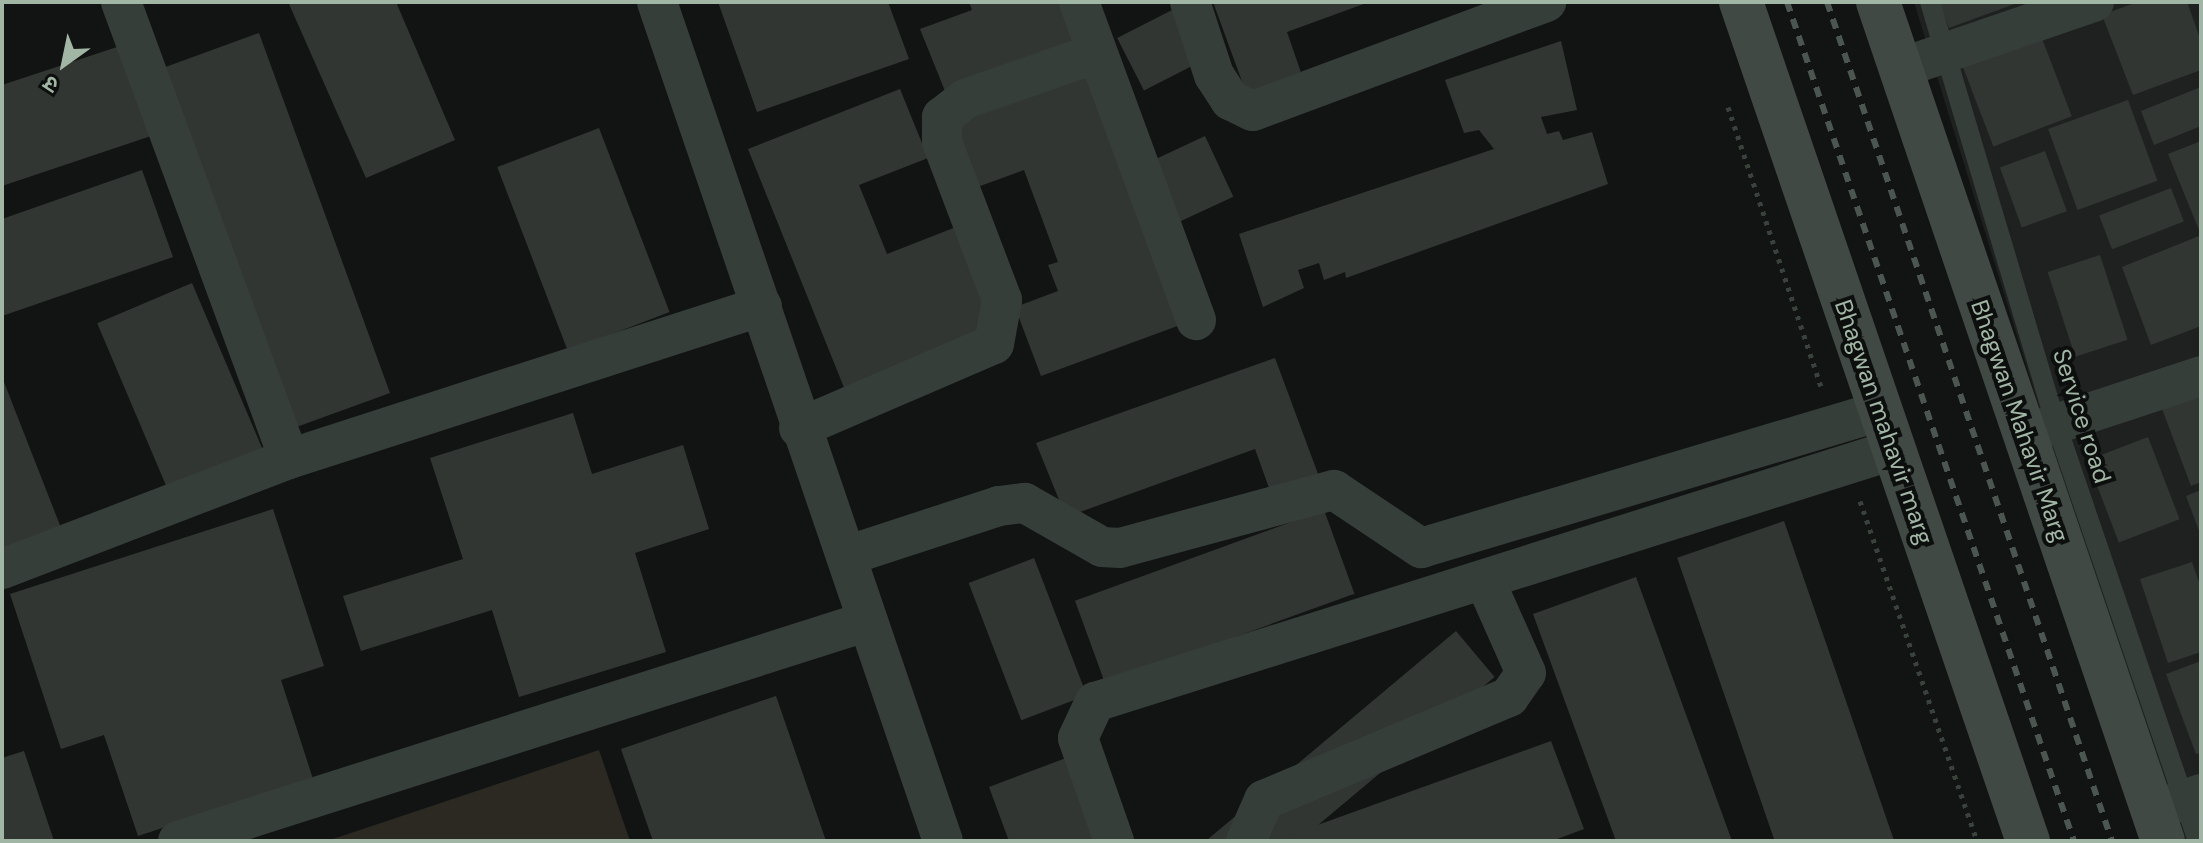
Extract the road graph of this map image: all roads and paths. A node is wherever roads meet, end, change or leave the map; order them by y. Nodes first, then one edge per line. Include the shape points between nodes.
1 (121, 2) edge
2 (657, 2) edge
3 (1079, 2) edge
4 (1190, 2) edge
5 (1546, 2) edge
6 (1741, 2) edge
7 (1878, 2) edge
8 (1930, 2) edge
9 (2094, 2) edge
10 (1097, 53) junction
11 (1948, 53) junction
12 (1901, 68) junction
13 (762, 306) junction
14 (1196, 320) dead end
15 (2201, 376) edge
16 (799, 428) junction
17 (2040, 429) junction
18 (1887, 430) junction
19 (289, 459) junction
20 (846, 556) junction
21 (2, 569) edge
22 (1486, 583) junction
23 (868, 621) junction
24 (2175, 811) edge
25 (178, 841) edge
26 (943, 841) edge
27 (1114, 841) edge
28 (1246, 841) edge
29 (2028, 841) edge
30 (2198, 841) edge

1 - 19 street
2 - 13 street
3 - 10 street
4 - 5 street via 1214,75 1230,100 1253,111
6 - 18 main road, Bhagwan mahavir marg
7 - 12 main road, Bhagwan Mahavir Marg
8 - 11 lane, Service road
9 - 11 street
10 - 14 street
10 - 16 street via 965,99 942,117 942,142 1002,300 994,344
11 - 12 street
11 - 17 lane, Service road
12 - 17 main road, Bhagwan Mahavir Marg
13 - 16 street
13 - 19 street
15 - 17 street
16 - 20 street
17 - 24 main road, Bhagwan Mahavir Marg
18 - 20 street via 1421,548 1334,490 1120,548 1102,547 1025,503 999,506
18 - 22 street
18 - 29 main road, Bhagwan mahavir marg
19 - 21 street
20 - 23 street
22 - 27 street via 1095,702 1078,738
22 - 28 street via 1526,673 1509,697 1264,800
23 - 25 street
23 - 26 street
24 - 30 lane

